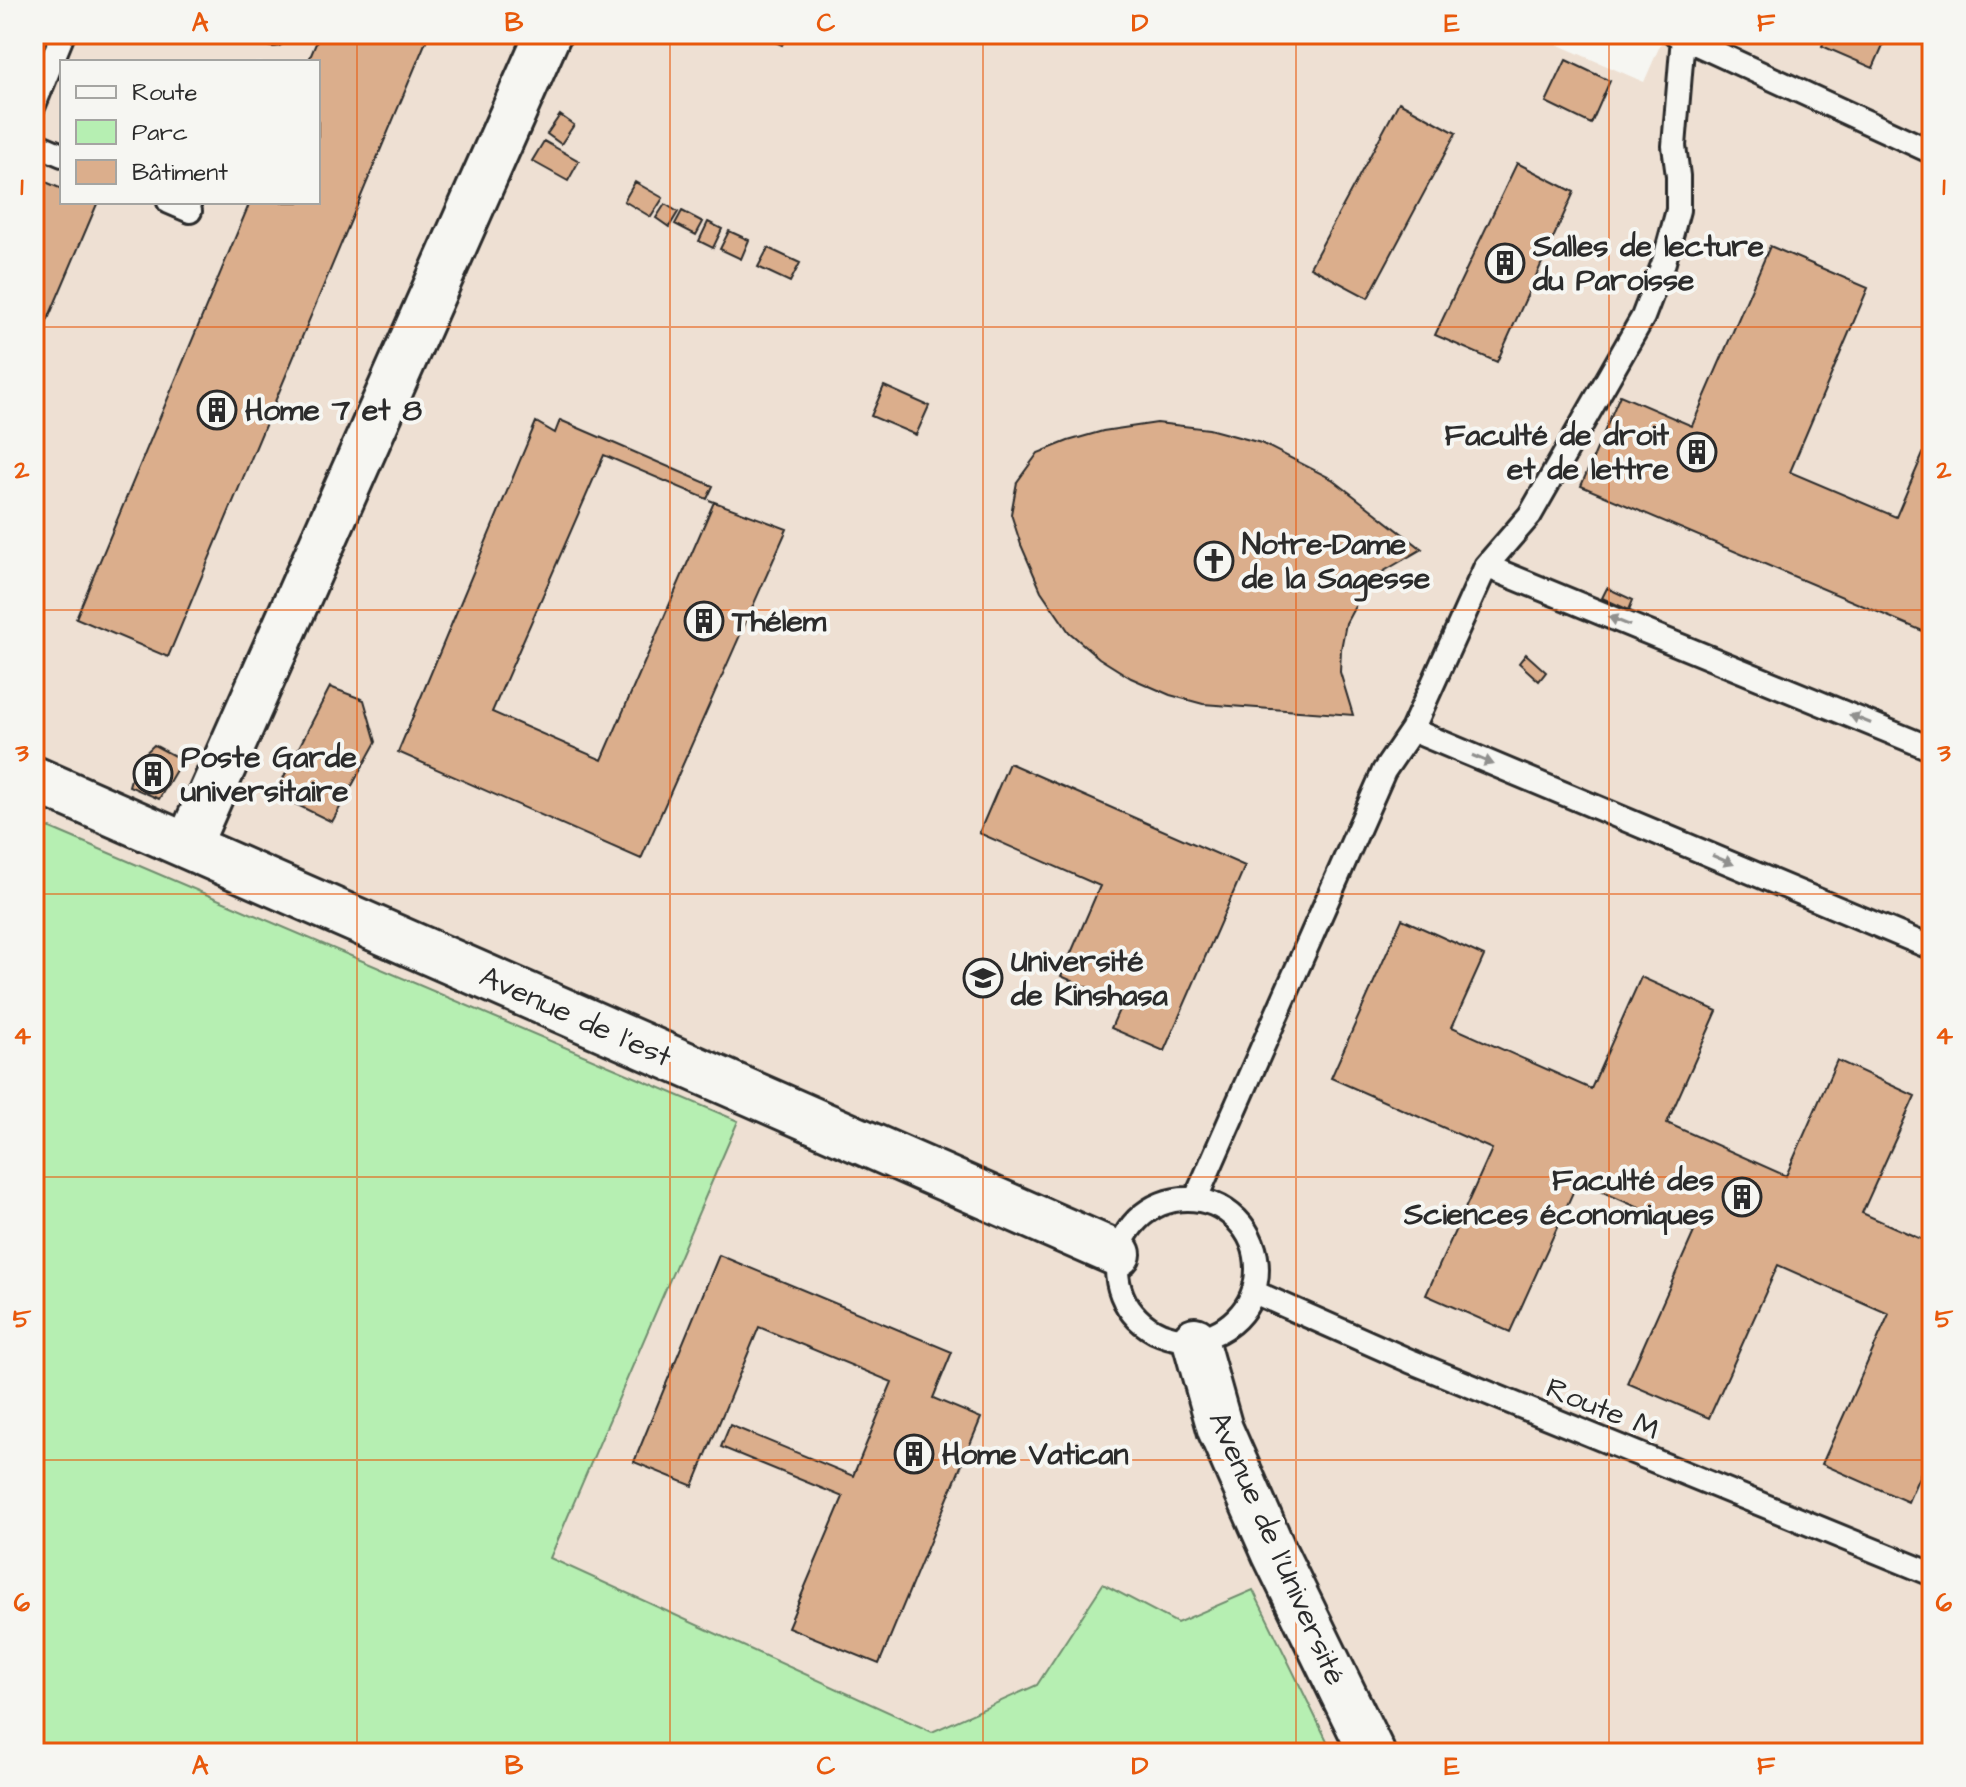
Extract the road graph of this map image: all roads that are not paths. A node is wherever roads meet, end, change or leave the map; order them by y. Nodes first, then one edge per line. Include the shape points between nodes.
1 (63, 34) edge
2 (548, 34) edge
3 (1679, 36) edge
4 (34, 105) edge
5 (34, 143) edge
6 (1932, 152) edge
7 (60, 154) edge
8 (174, 204) edge
9 (190, 211) dead end
10 (1486, 566) junction
11 (1412, 730) junction
12 (1932, 749) edge
13 (34, 779) edge
14 (188, 846) junction
15 (1932, 948) edge
16 (1196, 1198) junction
17 (1118, 1254) junction
18 (1254, 1292) junction
19 (1195, 1340) junction
20 (1932, 1574) edge
21 (1372, 1753) edge

1 - 4 lane
2 - 14 street
3 - 6 lane
3 - 10 lane via 1674,146 1678,210 1664,262 1643,317 1530,515
5 - 7 lane
8 - 9 lane
10 - 11 lane
12 -> 10 lane
11 -> 15 lane
11 - 16 lane via 1384,771
13 - 14 street, Avenue de l'est
14 - 17 street, Avenue de l'est
16 - 17 lane via 1170,1200 1146,1211 1128,1230
16 - 18 lane via 1220,1205 1240,1221 1253,1242 1258,1267
17 - 19 lane via 1119,1288 1135,1317 1162,1336
18 - 19 lane via 1232,1324
18 - 20 lane, Route M
19 - 21 street, Avenue de l'Université via 1220,1429

